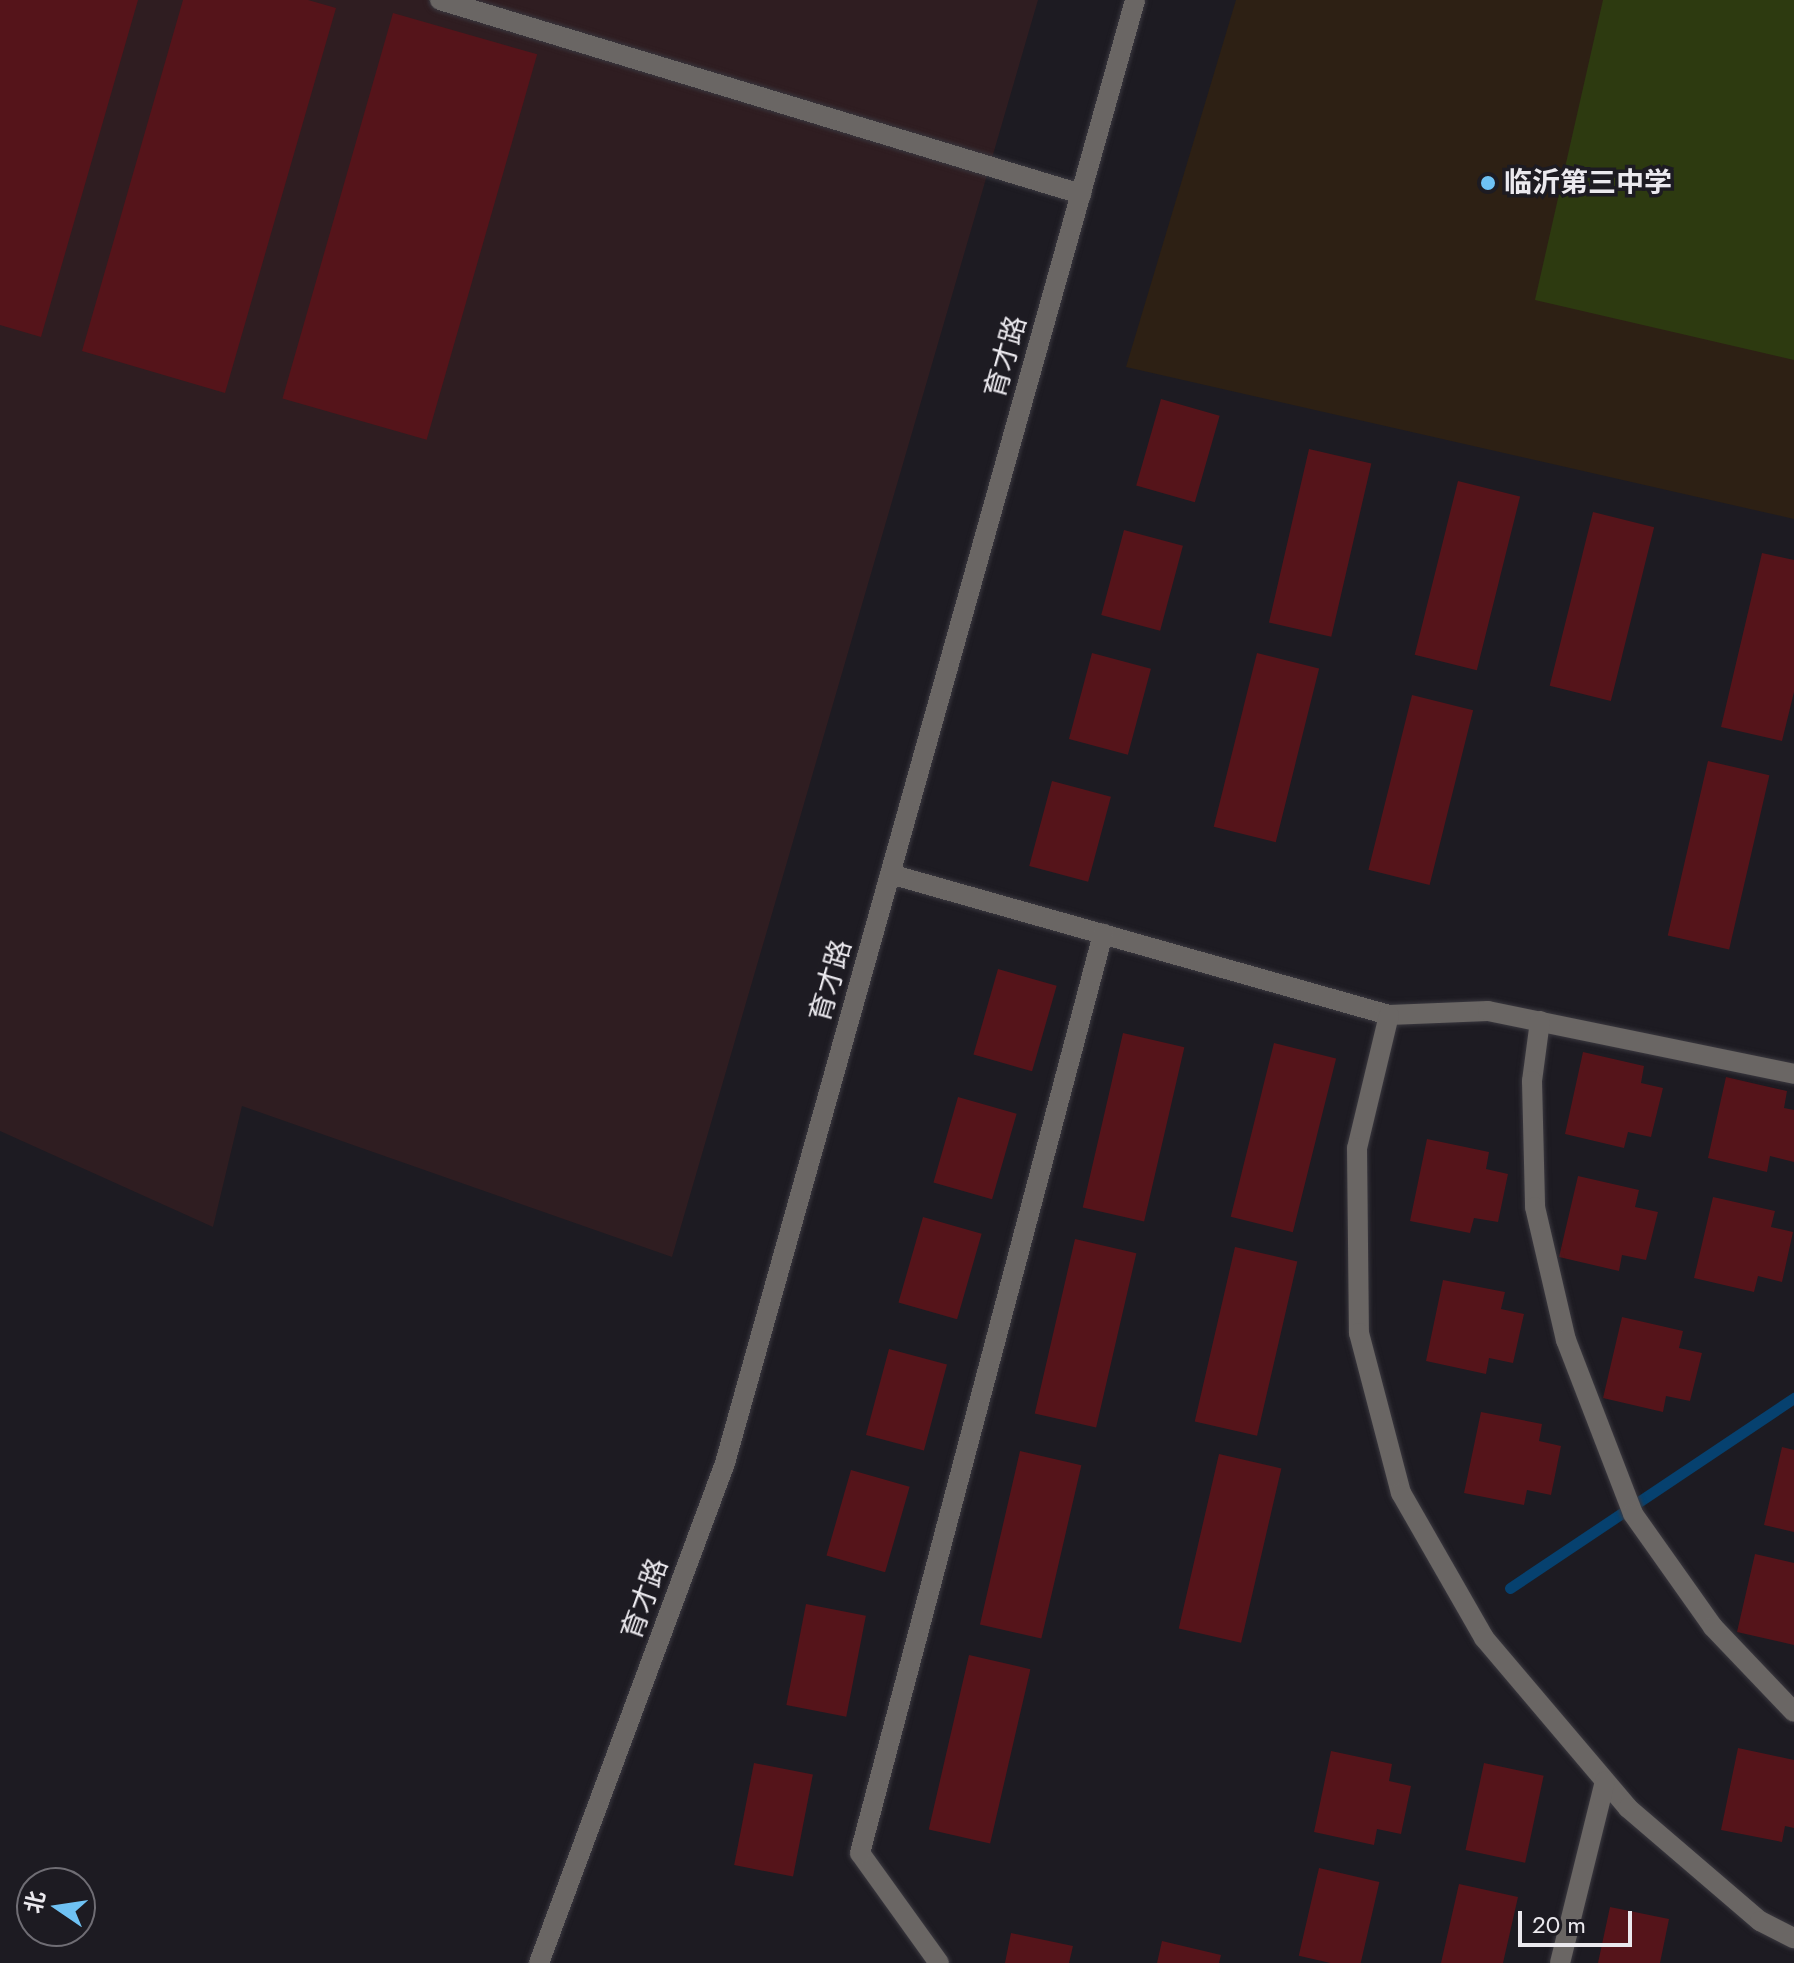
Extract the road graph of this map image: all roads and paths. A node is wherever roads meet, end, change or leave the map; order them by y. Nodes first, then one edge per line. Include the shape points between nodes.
1 (440, 0) edge
2 (1135, 0) edge
3 (1081, 194) junction
4 (890, 874) junction
5 (1103, 934) junction
6 (1389, 1015) junction
7 (1540, 1021) junction
8 (1794, 1074) edge
9 (1794, 1712) edge
10 (1605, 1781) junction
11 (1794, 1938) edge
12 (539, 1963) edge
13 (939, 1963) edge
14 (1560, 1963) edge

1 - 3 street
2 - 3 street, 育才路
3 - 4 street, 育才路
4 - 5 street
4 - 12 street, 育才路 via 725,1463
5 - 6 street
5 - 13 street via 860,1853
6 - 7 street via 1488,1011
6 - 10 street via 1357,1148 1359,1333 1401,1493 1484,1638
7 - 8 street
7 - 9 street via 1532,1081 1535,1207 1566,1340 1633,1514 1713,1627
10 - 11 street via 1628,1808 1760,1921
10 - 14 street

